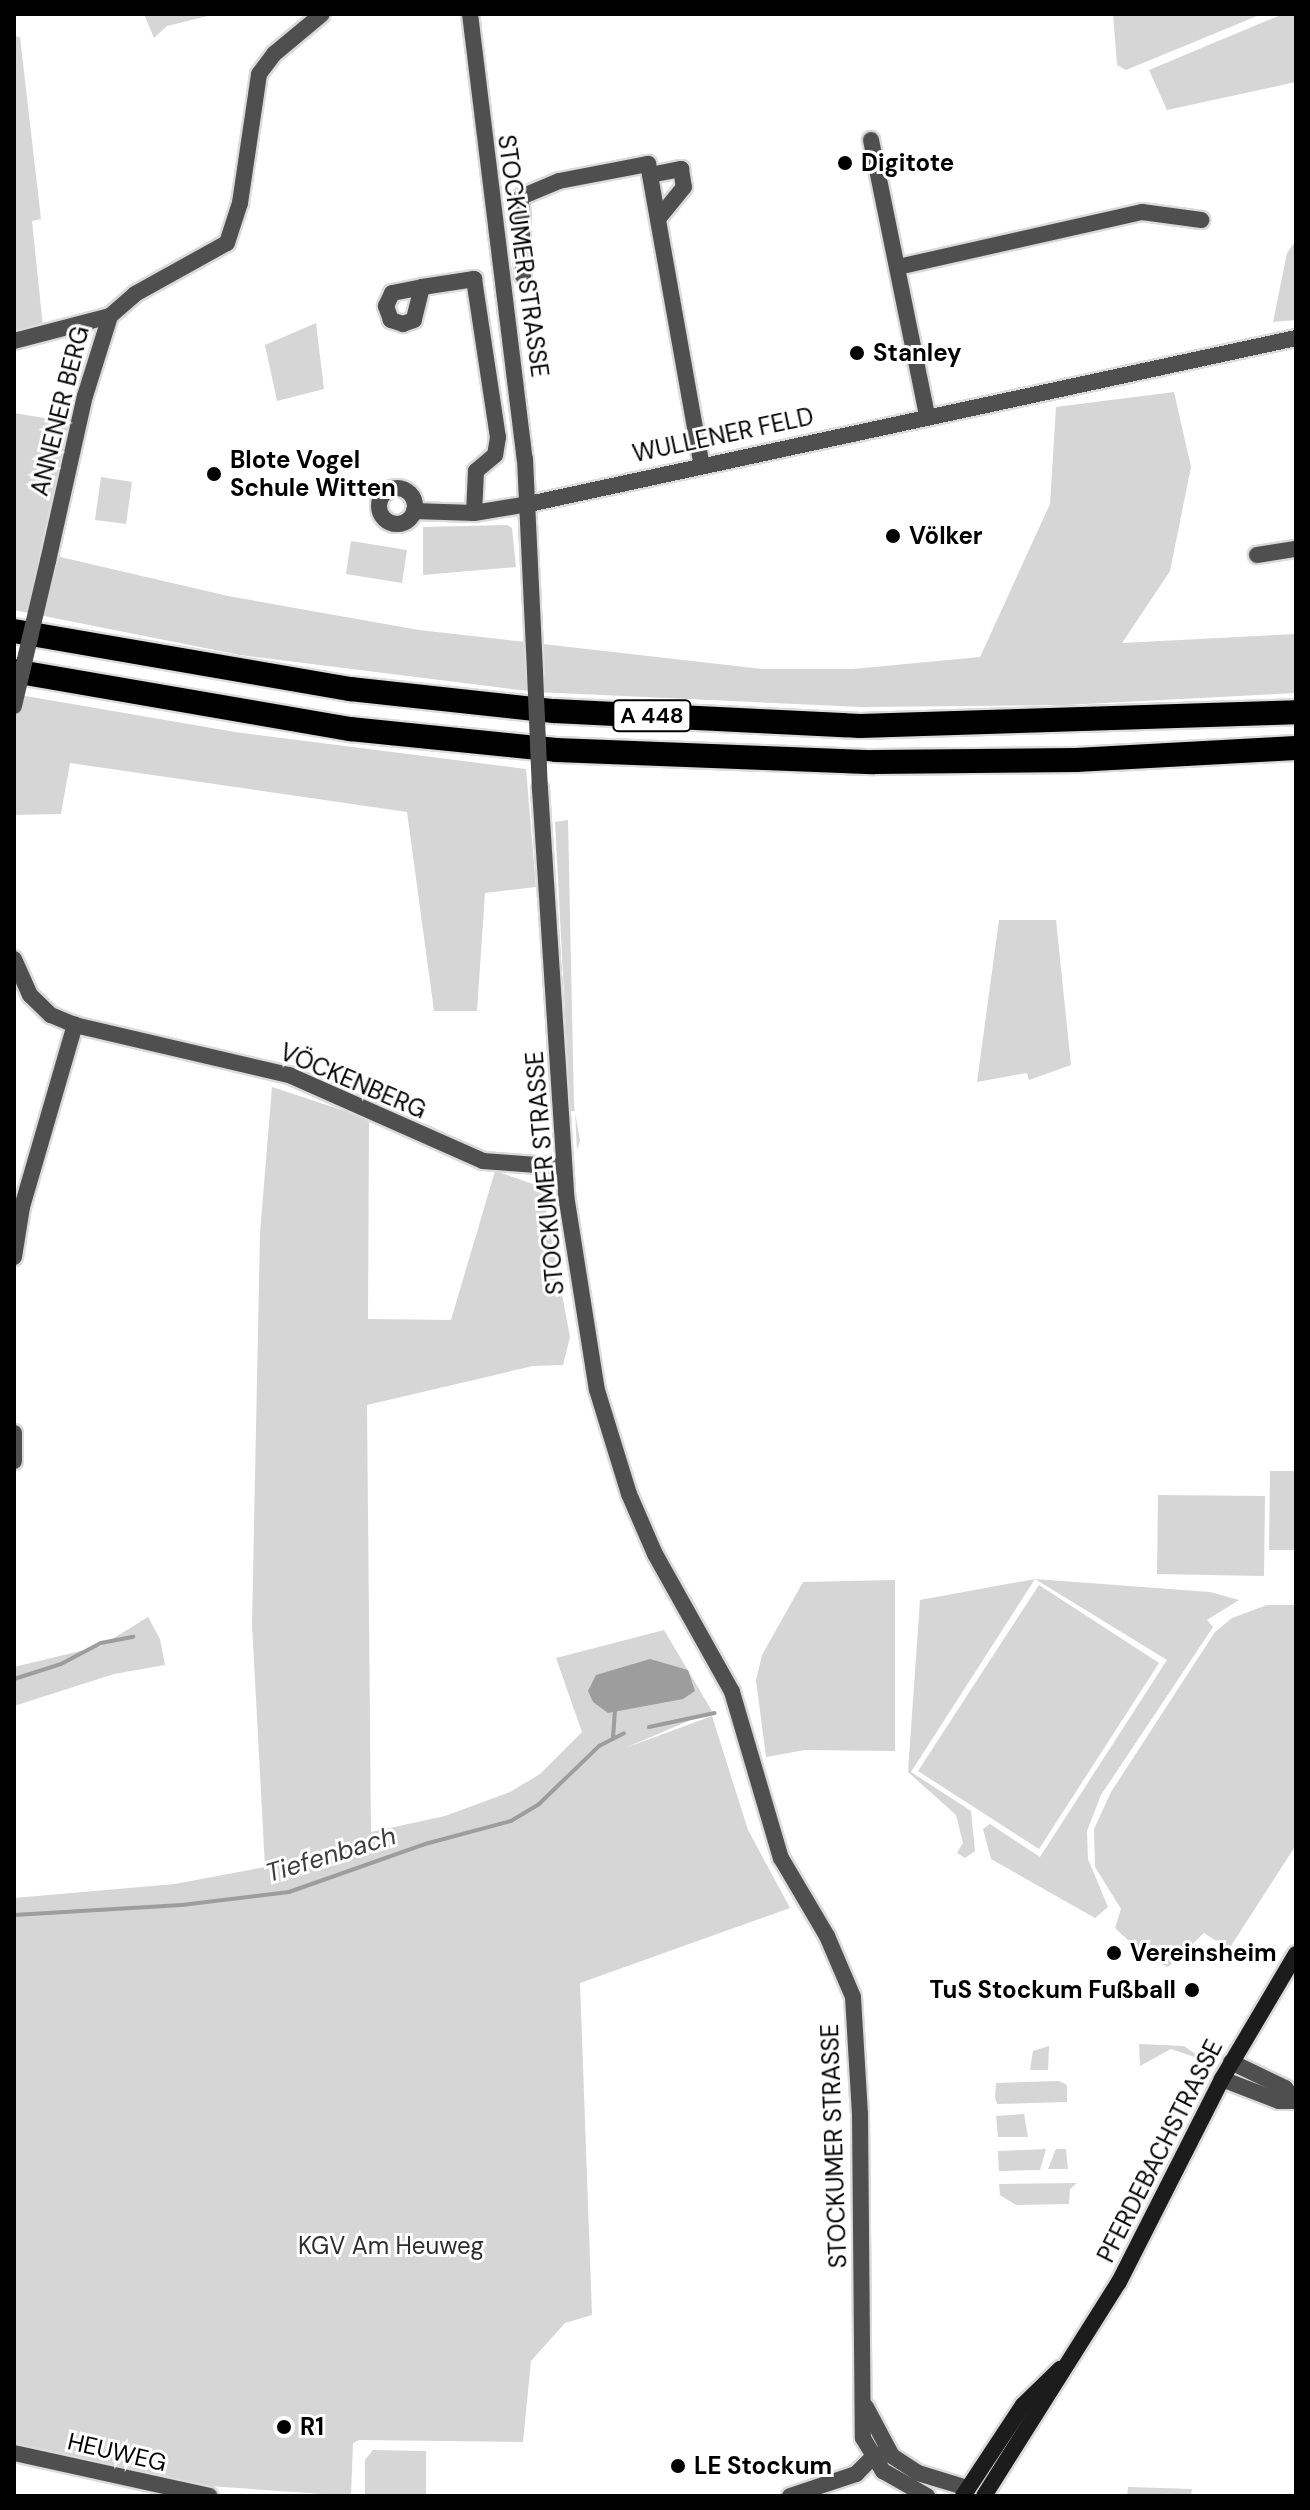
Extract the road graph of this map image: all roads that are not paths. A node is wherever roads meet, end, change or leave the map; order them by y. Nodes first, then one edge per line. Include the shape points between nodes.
1 (322, 14) edge
2 (470, 14) edge
3 (871, 140) dead end
4 (650, 175) junction
5 (658, 219) junction
6 (1201, 220) dead end
7 (898, 267) junction
8 (523, 276) dead end
9 (422, 287) dead end
10 (110, 316) junction
11 (1296, 338) edge
12 (14, 341) edge
13 (927, 416) junction
14 (701, 463) junction
15 (529, 504) junction
16 (414, 511) dead end
17 (474, 513) junction
18 (1296, 549) edge
19 (1257, 555) dead end
20 (14, 631) edge
21 (14, 671) edge
22 (14, 706) edge
23 (1296, 712) edge
24 (1296, 748) edge
25 (14, 959) edge
26 (75, 1025) junction
27 (564, 1167) junction
28 (14, 1257) edge
29 (14, 1433) edge
30 (14, 1461) edge
31 (1296, 1954) edge
32 (1231, 2062) junction
33 (1222, 2079) junction
34 (1296, 2101) edge
35 (1061, 2368) junction
36 (865, 2406) junction
37 (881, 2442) junction
38 (14, 2453) edge
39 (873, 2461) junction
40 (967, 2493) edge
41 (209, 2496) edge
42 (790, 2496) edge
43 (927, 2496) edge
44 (984, 2496) edge

1 - 10 street, ANNENER BERG via 274,54 259,74 240,203 227,243 135,294
2 - 15 street, STOCKUMER STRASSE
3 - 7 street
4 - 5 street
4 - 5 street via 681,169 684,187
4 - 8 street via 648,164 559,181 526,193 519,213
5 - 14 street
6 - 7 street via 1142,212
7 - 13 street
9 - 17 street via 474,279 498,442 495,455 476,471
10 - 12 street, ANNENER BERG
10 - 22 street, ANNENER BERG, bridge via 85,396
11 - 13 street, WULLENER FELD
13 - 14 street, WULLENER FELD
14 - 15 street, WULLENER FELD
15 - 17 street
15 - 27 street, STOCKUMER STRASSE, bridge via 540,789
16 - 17 street
18 - 19 street
20 - 23 highway, A 448 via 350,689 554,711 860,726
21 - 24 highway, A 448 via 335,726 556,750 874,762 1076,760
25 - 26 street, VÖCKENBERG via 30,995 51,1015
26 - 27 street, VÖCKENBERG via 289,1075 483,1161
26 - 28 street via 22,1207
27 - 36 street, STOCKUMER STRASSE via 585,1330 629,1494 674,1594 732,1692 781,1858 827,1936 853,1997 860,2098
29 - 30 street
31 - 32 main road, PFERDEBACHSTRASSE
32 - 33 main road, PFERDEBACHSTRASSE
32 - 34 street via 1285,2088
33 - 34 street via 1279,2101
33 - 35 main road, PFERDEBACHSTRASSE via 1119,2282
35 - 40 main road, PFERDEBACHSTRASSE via 1023,2405
35 - 44 main road, PFERDEBACHSTRASSE
36 - 37 street, STOCKUMER STRASSE
36 - 39 street, STOCKUMER STRASSE via 863,2438
37 - 39 street
37 - 40 street, STOCKUMER STRASSE via 906,2467
38 - 41 street, HEUWEG
39 - 42 street via 856,2474
39 - 43 street

